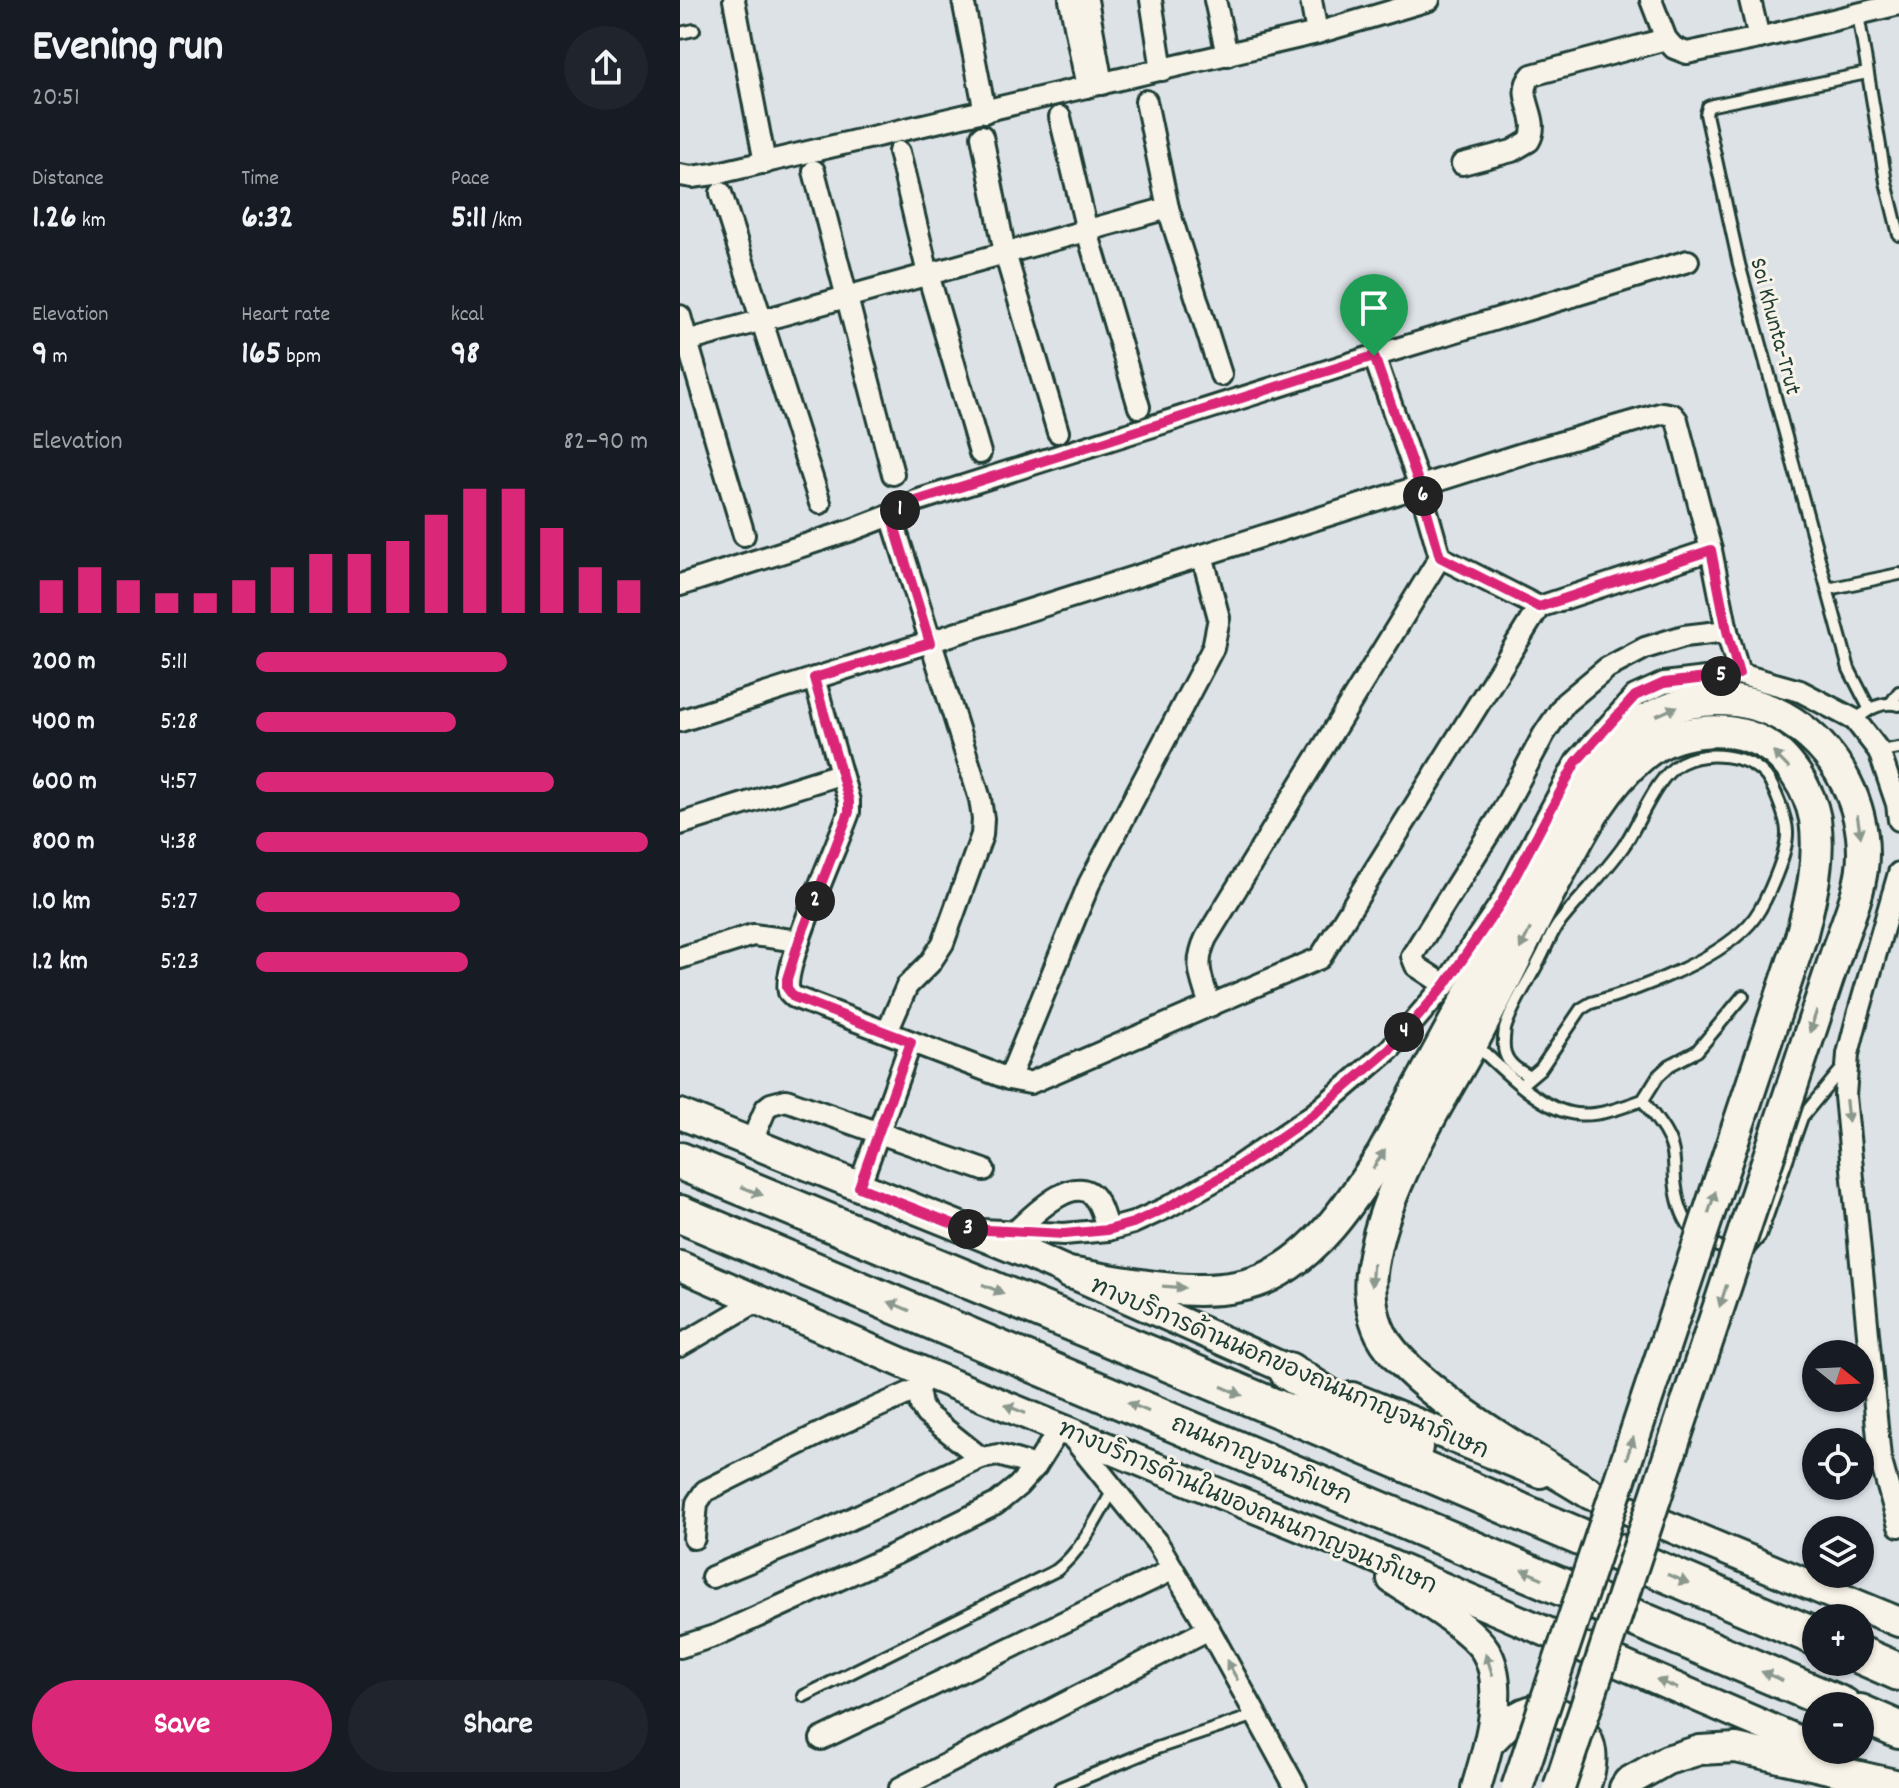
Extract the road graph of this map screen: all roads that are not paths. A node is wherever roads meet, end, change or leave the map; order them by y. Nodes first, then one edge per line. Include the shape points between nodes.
1 (734, 0) edge
2 (963, 0) edge
3 (1070, 0) edge
4 (1087, 0) edge
5 (1151, 0) edge
6 (1215, 0) edge
7 (1311, 0) edge
8 (1323, 0) edge
9 (1429, 0) edge
10 (1651, 0) edge
11 (1750, 0) edge
12 (1899, 4) edge
13 (1857, 6) edge
14 (1367, 9) edge
15 (694, 30) dead end
16 (1323, 32) junction
17 (680, 33) edge
18 (1759, 38) junction
19 (1666, 39) junction
20 (1227, 55) junction
21 (1162, 70) junction
22 (1867, 73) junction
23 (1095, 86) junction
24 (1146, 101) dead end
25 (985, 112) junction
26 (1060, 117) dead end
27 (982, 136) dead end
28 (899, 152) dead end
29 (765, 163) junction
30 (1462, 164) dead end
31 (814, 171) dead end
32 (680, 175) edge
33 (721, 193) dead end
34 (1168, 208) junction
35 (1087, 231) junction
36 (1899, 235) edge
37 (1005, 253) junction
38 (1688, 261) dead end
39 (928, 274) junction
40 (845, 297) junction
41 (680, 316) edge
42 (763, 319) junction
43 (683, 342) edge
44 (1374, 356) junction
45 (1221, 375) dead end
46 (1139, 407) dead end
47 (1058, 432) dead end
48 (980, 453) dead end
49 (893, 474) dead end
50 (1420, 487) junction
51 (820, 503) dead end
52 (891, 515) junction
53 (744, 535) dead end
54 (1711, 550) junction
55 (1202, 555) junction
56 (1440, 557) junction
57 (1899, 574) edge
58 (680, 585) edge
59 (1828, 589) junction
60 (1539, 607) junction
61 (1727, 631) junction
62 (930, 643) junction
63 (1739, 674) junction
64 (814, 678) junction
65 (1899, 692) edge
66 (1895, 704) edge
67 (1862, 714) junction
68 (680, 721) edge
69 (1889, 750) edge
70 (840, 774) junction
71 (1899, 820) edge
72 (680, 824) edge
73 (1899, 873) edge
74 (799, 941) junction
75 (680, 958) edge
76 (1445, 985) junction
77 (1743, 996) dead end
78 (1210, 1006) junction
79 (887, 1032) junction
80 (911, 1042) junction
81 (1473, 1042) junction
82 (1848, 1062) junction
83 (1530, 1077) junction
84 (1009, 1079) junction
85 (1521, 1085) junction
86 (1643, 1100) junction
87 (680, 1114) edge
88 (878, 1131) junction
89 (751, 1143) junction
90 (680, 1161) edge
91 (984, 1170) dead end
92 (859, 1187) junction
93 (680, 1214) edge
94 (966, 1229) junction
95 (1108, 1230) junction
96 (1016, 1231) junction
97 (680, 1266) edge
98 (1069, 1273) junction
99 (759, 1300) junction
100 (680, 1346) edge
101 (1288, 1371) junction
102 (923, 1381) junction
103 (1064, 1429) junction
104 (981, 1458) junction
105 (1036, 1466) junction
106 (1115, 1487) junction
107 (1591, 1494) junction
108 (1484, 1497) junction
109 (1897, 1512) edge
110 (694, 1538) dead end
111 (1345, 1545) junction
112 (1172, 1570) junction
113 (712, 1577) dead end
114 (1899, 1622) edge
115 (1209, 1629) junction
116 (1802, 1631) edge
117 (680, 1647) edge
118 (1874, 1661) edge
119 (1899, 1672) edge
120 (1810, 1692) edge
121 (804, 1696) dead end
122 (1256, 1715) junction
123 (1874, 1719) edge
124 (1899, 1730) edge
125 (821, 1739) dead end
126 (1491, 1741) junction
127 (1802, 1742) edge
128 (1854, 1764) edge
129 (1899, 1784) edge
130 (900, 1788) edge
131 (1060, 1788) edge
132 (1296, 1788) edge
133 (1476, 1788) edge
134 (1517, 1788) edge
135 (1559, 1788) edge
136 (1585, 1788) edge
137 (1624, 1788) edge

1 - 29 street
2 - 25 street
3 - 23 street
4 - 23 street
5 - 21 street
6 - 20 street
7 - 16 street
8 - 16 street
9 - 14 street
10 - 19 street
11 - 18 street
12 - 13 street
13 - 18 street
13 - 22 lane
14 - 16 street
15 - 17 lane
16 - 20 street
18 - 19 street via 1687,53
19 - 30 street via 1532,75 1525,87 1534,126 1529,141
20 - 21 street
21 - 23 street
22 - 36 lane
22 - 59 lane, Soi Khunta-Trut via 1713,105 1706,114 1739,264
23 - 25 street
24 - 34 street
25 - 29 street
26 - 35 street
27 - 37 street
28 - 39 street
29 - 32 street
31 - 40 street
33 - 42 street
34 - 35 street
34 - 45 street
35 - 37 street
35 - 46 street
37 - 39 street
37 - 47 street
38 - 44 street
39 - 40 street
39 - 48 street
40 - 42 street
40 - 49 street
41 - 43 street
42 - 43 street
42 - 51 street
43 - 53 street
44 - 50 street
44 - 52 street via 916,501
50 - 54 street via 1667,414 1677,420
50 - 55 street
50 - 56 street
52 - 58 street
52 - 62 street
54 - 60 street
54 - 61 street
55 - 62 street
55 - 84 street via 1219,618 1213,648 1089,884
56 - 60 street
56 - 78 street via 1206,938 1198,967
57 - 59 lane
59 - 67 lane, Soi Khunta-Trut
60 - 78 street via 1325,953
61 - 63 street
61 - 76 street via 1645,648 1607,668 1565,703 1412,956 1416,966
62 - 64 street
62 - 79 street via 980,799 982,835 943,943 907,986
63 - 67 street
63 - 76 street via 1664,683 1635,696 1604,728 1576,762 1501,903
64 - 68 street
64 - 70 street
65 - 66 lane
66 - 67 lane
67 - 69 street
69 - 71 street
70 - 72 street
70 - 74 street via 849,812
73 - 82 street
74 - 75 street via 753,935
74 - 79 street via 787,979 789,992
76 - 95 street via 1390,1049 1314,1114 1166,1208
77 - 86 lane via 1697,1051 1658,1076
78 - 84 street via 1039,1081
79 - 80 street
80 - 84 street
80 - 88 street
81 - 85 lane
81 -> 107 main road via 1404,1168 1371,1267 1371,1302 1381,1334 1431,1388
134 -> 81 main road, bridge via 1814,889 1815,819 1810,798 1789,767 1762,742 1723,732 1681,735 1640,757 1586,825
82 - 86 lane via 1802,1117 1760,1236 1743,1252 1711,1246 1690,1231 1676,1188 1672,1148
82 -> 109 street via 1845,1096 1873,1395 1880,1458
83 - 83 lane via 1581,1009 1656,982 1734,937 1755,916 1786,844 1780,802 1767,777 1741,760 1719,756 1681,763 1666,776 1632,835 1556,927 1505,1030 1503,1051
83 - 85 lane
85 - 86 lane via 1574,1114
87 - 89 main road, ทางบริการด้านนอกของถนนกาญจนาภิเษก
88 - 89 street via 786,1100 766,1108
88 - 91 street
88 - 92 street
89 - 92 main road, ทางบริการด้านนอกของถนนกาญจนาภิเษก
90 -> 108 highway
92 - 94 main road, ทางบริการด้านนอกของถนนกาญจนาภิเษก
120 -> 93 highway, ถนนกาญจนาภิเษก
94 - 96 street
94 - 98 main road, ทางบริการด้านนอกของถนนกาญจนาภิเษก
95 - 96 street
95 - 96 street via 1096,1199 1074,1190 1051,1200
97 - 99 main road, ทางบริการด้านในของถนนกาญจนาภิเษก
98 - 101 main road, ทางบริการด้านนอกของถนนกาญจนาภิเษก
98 -> 135 main road, bridge via 1125,1283 1222,1289 1270,1276 1317,1241 1382,1155 1577,796 1631,729 1680,704 1756,705 1794,723 1838,766 1856,804 1863,856 1858,888
99 - 100 street
99 - 102 main road, ทางบริการด้านในของถนนกาญจนาภิเษก
101 - 107 main road, ทางบริการด้านนอกของถนนกาญจนาภิเษก
101 - 108 highway via 1418,1449
103 -> 102 main road, ทางบริการด้านในของถนนกาญจนาภิเษก
102 - 104 street via 921,1406 926,1414
102 - 110 street via 705,1491 697,1503
103 - 105 street
103 - 106 street
103 - 111 main road, ทางบริการด้านในของถนนกาญจนาภิเษก
104 - 105 street via 998,1455
104 - 113 street
105 - 117 street via 996,1504 717,1635
106 - 112 street
106 - 121 lane via 1080,1548 1057,1570
107 - 114 main road, ทางบริการด้านนอกของถนนกาญจนาภิเษก
108 -> 116 highway
126 -> 111 main road via 1494,1676 1485,1650
127 -> 111 main road, ทางบริการด้านในของถนนกาญจนาภิเษก
112 - 115 street
112 - 125 street
122 -> 115 street
115 - 130 street
118 - 119 highway
122 - 131 lane
122 - 132 street
123 - 124 highway
126 - 133 main road
126 - 136 main road via 1525,1712 1555,1711 1572,1720 1589,1742 1591,1769
128 - 129 main road
129 - 137 main road via 1736,1748 1700,1750 1667,1760

